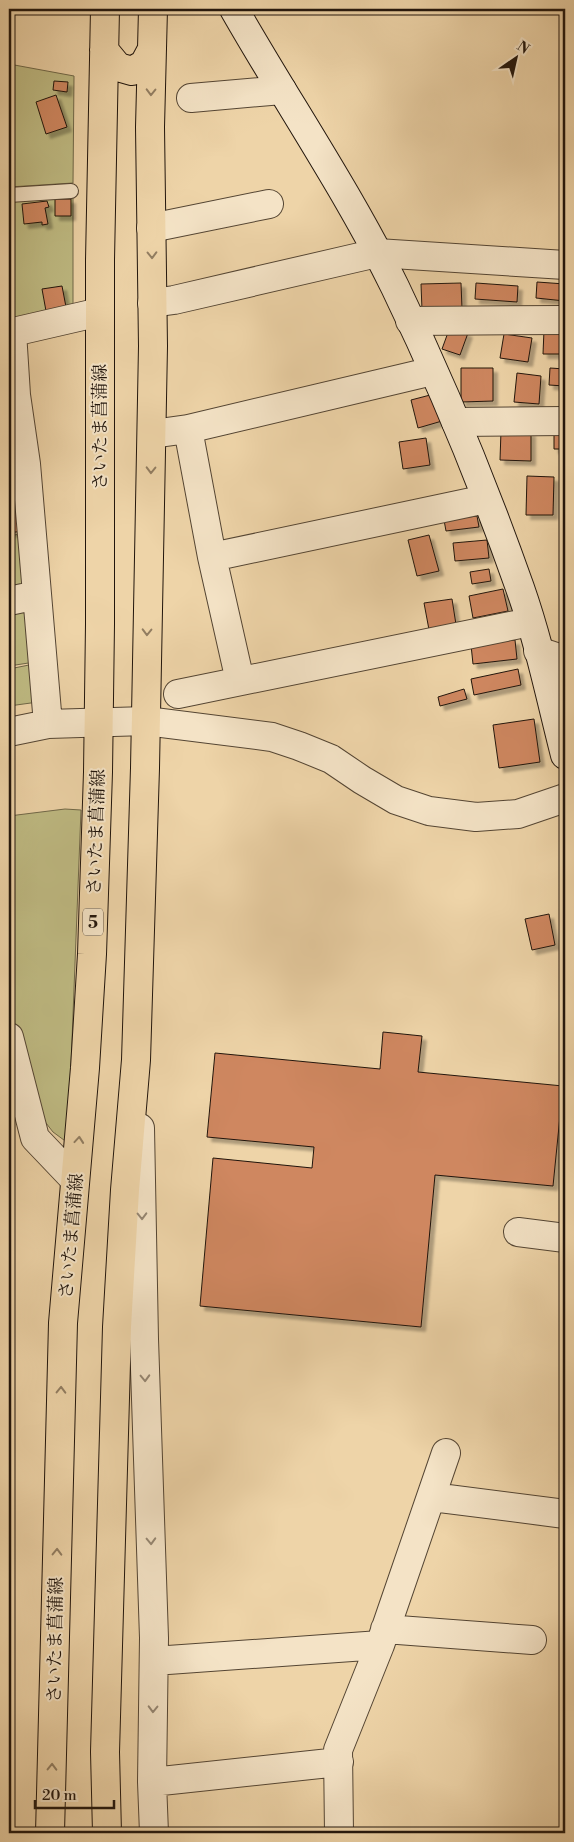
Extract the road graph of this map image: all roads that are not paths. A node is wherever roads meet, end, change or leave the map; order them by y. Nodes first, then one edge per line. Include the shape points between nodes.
1 (105, 9) edge
2 (152, 9) edge
3 (234, 9) edge
4 (152, 49) junction
5 (104, 50) junction
6 (282, 90) junction
7 (191, 98) dead end
8 (71, 191) dead end
9 (9, 195) edge
10 (269, 204) dead end
11 (151, 228) junction
12 (377, 253) junction
13 (565, 265) edge
14 (152, 303) junction
15 (100, 312) junction
16 (565, 320) edge
17 (410, 321) junction
18 (11, 333) edge
19 (433, 371) junction
20 (565, 421) edge
21 (456, 422) junction
22 (188, 429) junction
23 (152, 434) junction
24 (18, 466) edge
25 (486, 499) junction
26 (212, 557) junction
27 (37, 595) junction
28 (9, 601) edge
29 (530, 622) junction
30 (538, 651) junction
31 (565, 660) edge
32 (240, 681) junction
33 (178, 694) dead end
34 (99, 721) junction
35 (146, 721) junction
36 (48, 724) junction
37 (9, 732) edge
38 (565, 755) edge
39 (565, 798) edge
40 (138, 992) junction
41 (9, 1038) edge
42 (75, 1180) junction
43 (518, 1232) dead end
44 (565, 1238) edge
45 (446, 1453) dead end
46 (432, 1497) junction
47 (565, 1514) edge
48 (382, 1637) junction
49 (532, 1640) dead end
50 (154, 1661) junction
51 (339, 1762) junction
52 (152, 1782) junction
53 (50, 1833) edge
54 (107, 1833) edge
55 (154, 1833) edge
56 (339, 1833) edge

1 - 5 main road, さいたま菖蒲線 / 5
2 - 4 main road
3 - 6 street
4 - 5 main road via 144,64 132,71 118,67
4 -> 11 main road
5 - 15 main road, さいたま菖蒲線 / 5
6 - 7 street
6 - 12 street
8 - 9 lane
10 - 11 street
11 -> 14 main road
12 - 13 street
12 - 14 street
12 - 17 street
14 - 23 main road
15 - 18 street
15 - 34 main road, さいたま菖蒲線 / 5
16 - 17 street
17 - 19 street
18 - 24 street
19 - 21 street
19 - 22 street
20 - 21 street
21 - 25 street
22 - 23 street
22 - 26 street
23 -> 35 main road
24 - 27 street
25 - 26 street
25 - 29 street
26 - 32 street
27 - 28 street
27 - 36 street
29 - 30 street
29 - 32 street
30 - 31 street
30 - 38 street
32 - 33 street
34 - 35 street
34 - 36 street
42 -> 34 main road, さいたま菖蒲線 / 5 via 92,954
35 - 39 street via 272,737 331,759 396,800 429,812 476,817 518,814
35 - 40 main road
36 - 37 street
40 -> 50 street
40 - 54 main road via 117,1327 105,1752
41 - 42 street via 35,1138
53 -> 42 main road, さいたま菖蒲線 / 5 via 63,1323
43 - 44 street
45 - 46 street
46 - 47 street
46 - 48 street
48 - 49 street
48 - 50 street
48 - 51 street via 338,1750
50 -> 52 street
51 - 52 street
51 - 56 street
52 - 55 street

